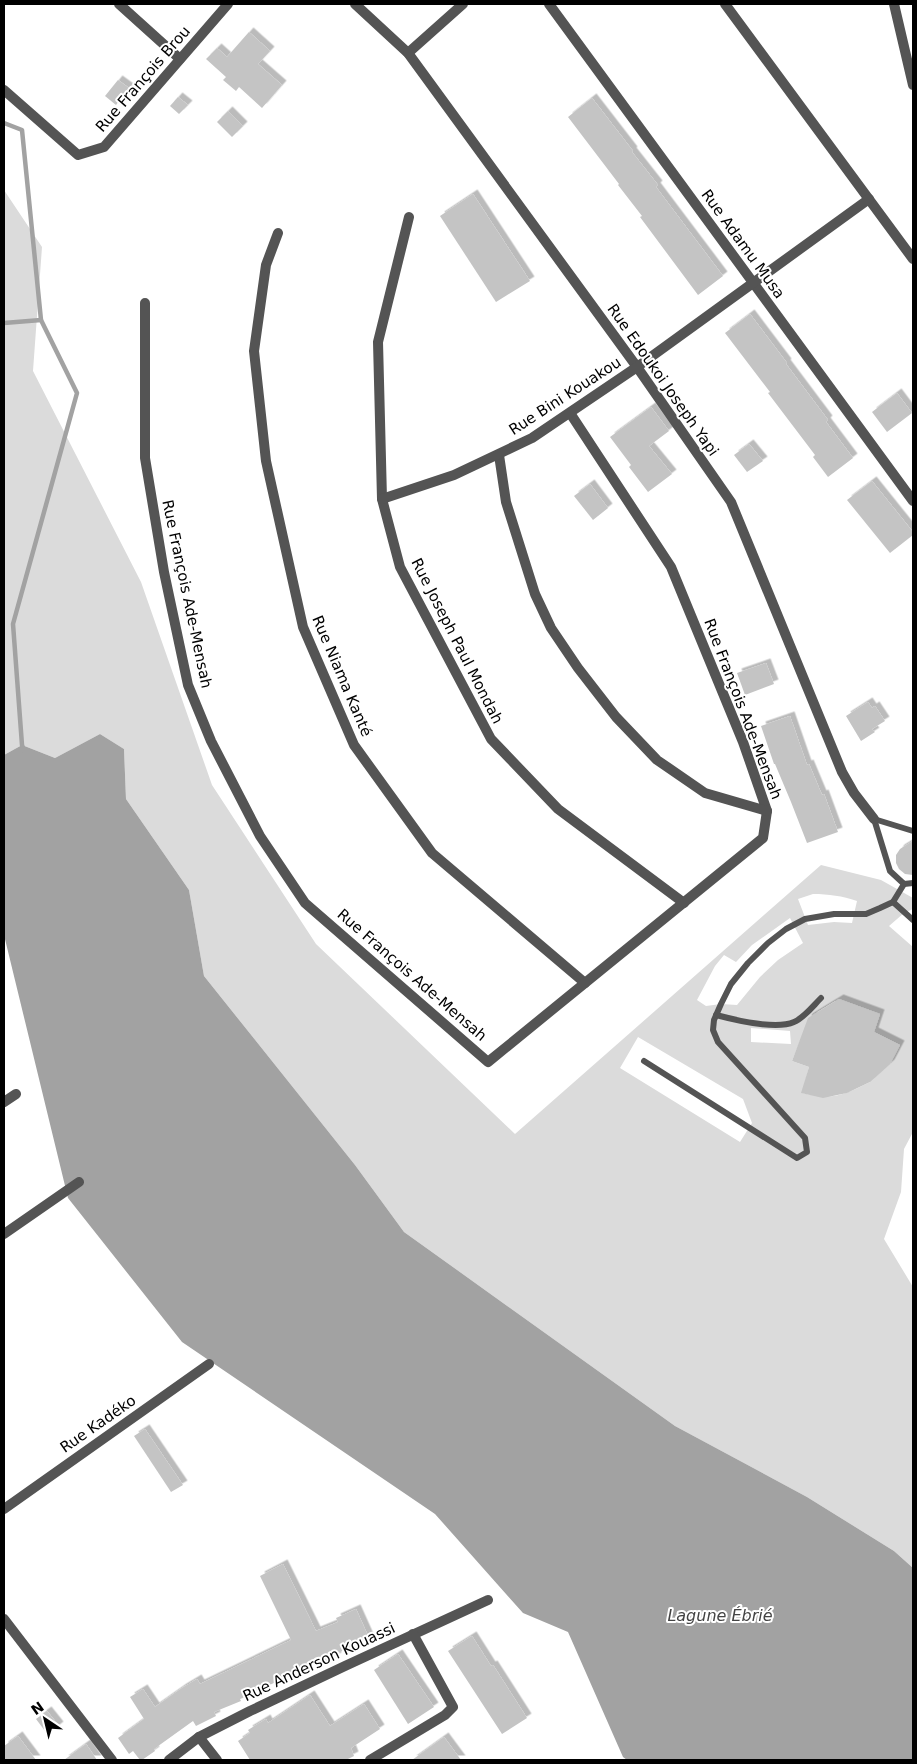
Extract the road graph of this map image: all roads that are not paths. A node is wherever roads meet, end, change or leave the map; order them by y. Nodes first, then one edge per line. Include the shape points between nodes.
1 (119, 4) edge
2 (228, 4) edge
3 (355, 4) edge
4 (463, 4) edge
5 (549, 4) edge
6 (725, 4) edge
7 (894, 4) edge
8 (408, 53) junction
9 (180, 59) junction
10 (913, 85) edge
11 (4, 90) edge
12 (869, 199) junction
13 (409, 217) dead end
14 (278, 233) dead end
15 (913, 259) edge
16 (753, 283) junction
17 (146, 302) dead end
18 (637, 367) junction
19 (570, 413) junction
20 (499, 454) junction
21 (382, 499) junction
22 (913, 501) edge
23 (767, 811) junction
24 (874, 819) junction
25 (913, 831) edge
26 (913, 883) edge
27 (904, 884) junction
28 (893, 902) junction
29 (684, 903) junction
30 (913, 920) edge
31 (585, 983) junction
32 (820, 998) dead end
33 (716, 1015) junction
34 (644, 1061) dead end
35 (16, 1094) dead end
36 (4, 1102) edge
37 (79, 1182) dead end
38 (4, 1234) edge
39 (209, 1364) dead end
40 (4, 1509) edge
41 (488, 1600) dead end
42 (4, 1619) edge
43 (413, 1634) junction
44 (199, 1737) junction
45 (112, 1760) edge
46 (169, 1760) edge
47 (217, 1760) edge
48 (370, 1760) edge

1 - 9 street
2 - 9 street, Rue François Brou
3 - 8 street, Rue Edoukoi Joseph Yapi
4 - 8 street
5 - 16 street, Rue Adamu Musa
6 - 12 street
7 - 10 street
8 - 18 street, Rue Edoukoi Joseph Yapi
9 - 11 street, Rue François Brou via 104,147 78,155
12 - 15 street
12 - 16 street, Rue Bini Kouakou
13 - 21 street, Rue Joseph Paul Mondah via 378,342
14 - 31 street, Rue Niama Kanté via 266,265 254,351 266,461 303,627 354,745 432,853
16 - 18 street, Rue Bini Kouakou
16 - 22 street, Rue Adamu Musa
17 - 31 street, Rue François Ade-Mensah via 145,458 164,572 188,684 211,740 260,836 305,903 488,1062
18 - 19 street, Rue Bini Kouakou
18 - 24 street, Rue Edoukoi Joseph Yapi via 731,502 842,772
19 - 20 street, Rue Bini Kouakou via 532,438
19 - 23 street, Rue François Ade-Mensah via 671,567
20 - 21 street, Rue Bini Kouakou via 454,475
20 - 23 street via 506,502 535,594 551,628 578,668 616,717 657,760 704,793
21 - 29 street, Rue Joseph Paul Mondah via 400,567 491,739 558,809
23 - 29 street, Rue François Ade-Mensah via 762,838
24 - 25 lane
24 - 27 lane via 890,872
26 - 27 lane
27 - 28 lane
28 - 30 lane
28 - 33 lane via 866,914 834,914 805,919 786,929 748,962 731,984
29 - 31 street, Rue François Ade-Mensah
32 - 33 lane via 794,1022 779,1025 743,1022
33 - 34 lane via 712,1030 718,1042 805,1138 807,1152 797,1158
35 - 36 street
37 - 38 street
39 - 40 street, Rue Kadéko
41 - 43 street, Rue Anderson Kouassi
42 - 45 street
43 - 44 street, Rue Anderson Kouassi
43 - 48 street via 453,1707 446,1715
44 - 46 street, Rue Anderson Kouassi
44 - 47 street

